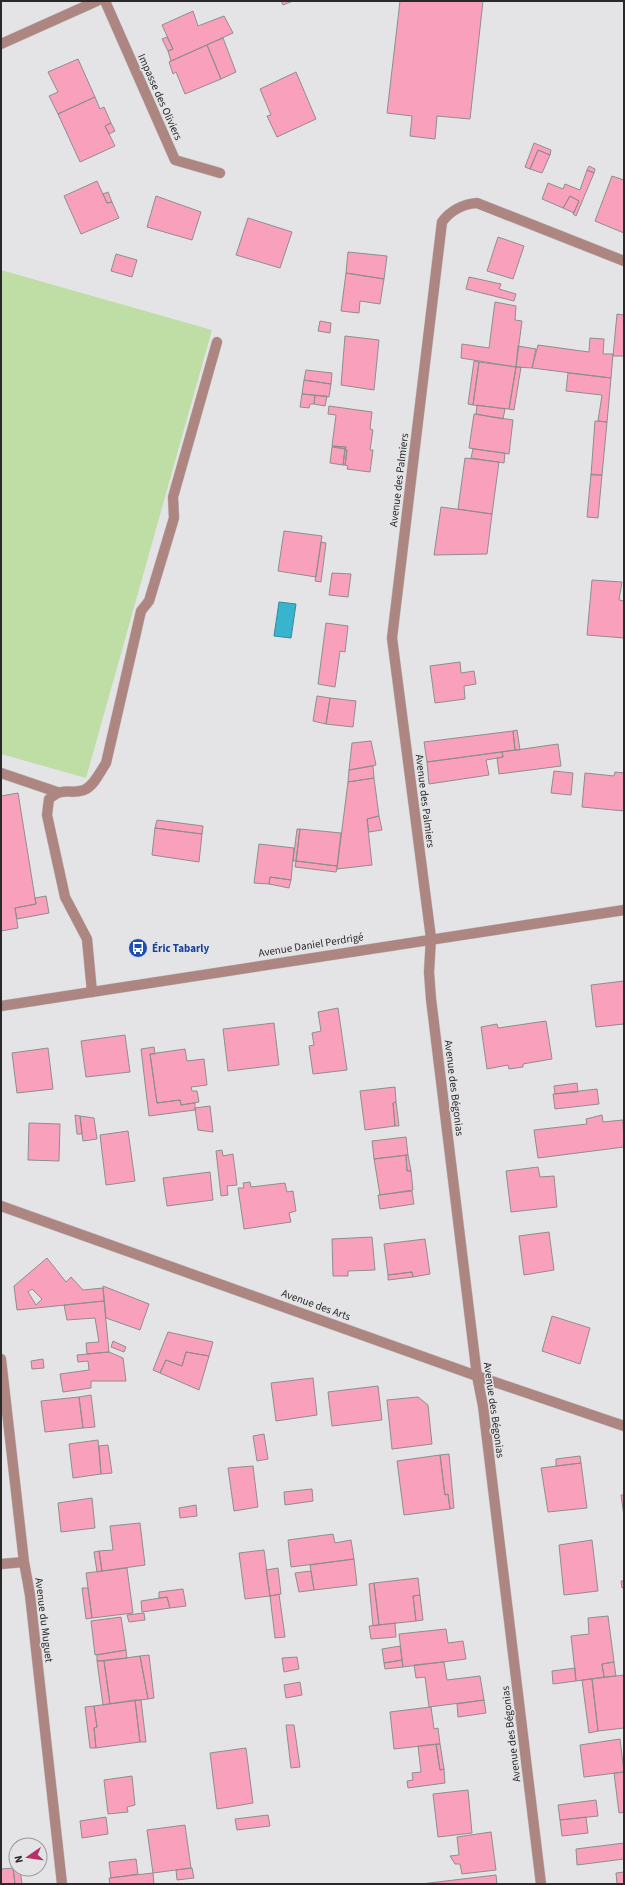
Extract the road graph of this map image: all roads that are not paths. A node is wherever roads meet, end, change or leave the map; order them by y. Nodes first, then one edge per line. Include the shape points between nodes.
1 (97, 1) edge
2 (105, 1) edge
3 (1, 44) edge
4 (220, 172) dead end
5 (624, 262) edge
6 (217, 342) dead end
7 (1, 773) edge
8 (57, 792) junction
9 (624, 910) edge
10 (432, 938) junction
11 (92, 992) junction
12 (1, 1006) edge
13 (1, 1206) edge
14 (1, 1359) edge
15 (477, 1376) junction
16 (624, 1426) edge
17 (24, 1562) junction
18 (1, 1564) edge
19 (62, 1884) edge
20 (541, 1884) edge

1 - 3 street
2 - 4 street, Impasse des Oliviers via 175,160
5 - 10 street, Avenue des Palmiers via 477,202 467,203 447,215 442,222 392,638
6 - 8 street via 173,497 174,518 149,601 141,611 106,763 92,784 84,790
7 - 8 street
8 - 11 street via 49,799 47,815 65,897 87,939
9 - 10 street, Avenue Daniel Perdrigé
10 - 11 street, Avenue Daniel Perdrigé
10 - 15 street, Avenue des Bégonias via 429,972 431,999
11 - 12 street, Avenue Daniel Perdrigé
13 - 15 street, Avenue des Arts
14 - 17 street, Avenue du Muguet
15 - 16 street, Avenue des Arts
15 - 20 street, Avenue des Bégonias via 484,1414
17 - 18 street
17 - 19 street, Avenue du Muguet via 30,1595

